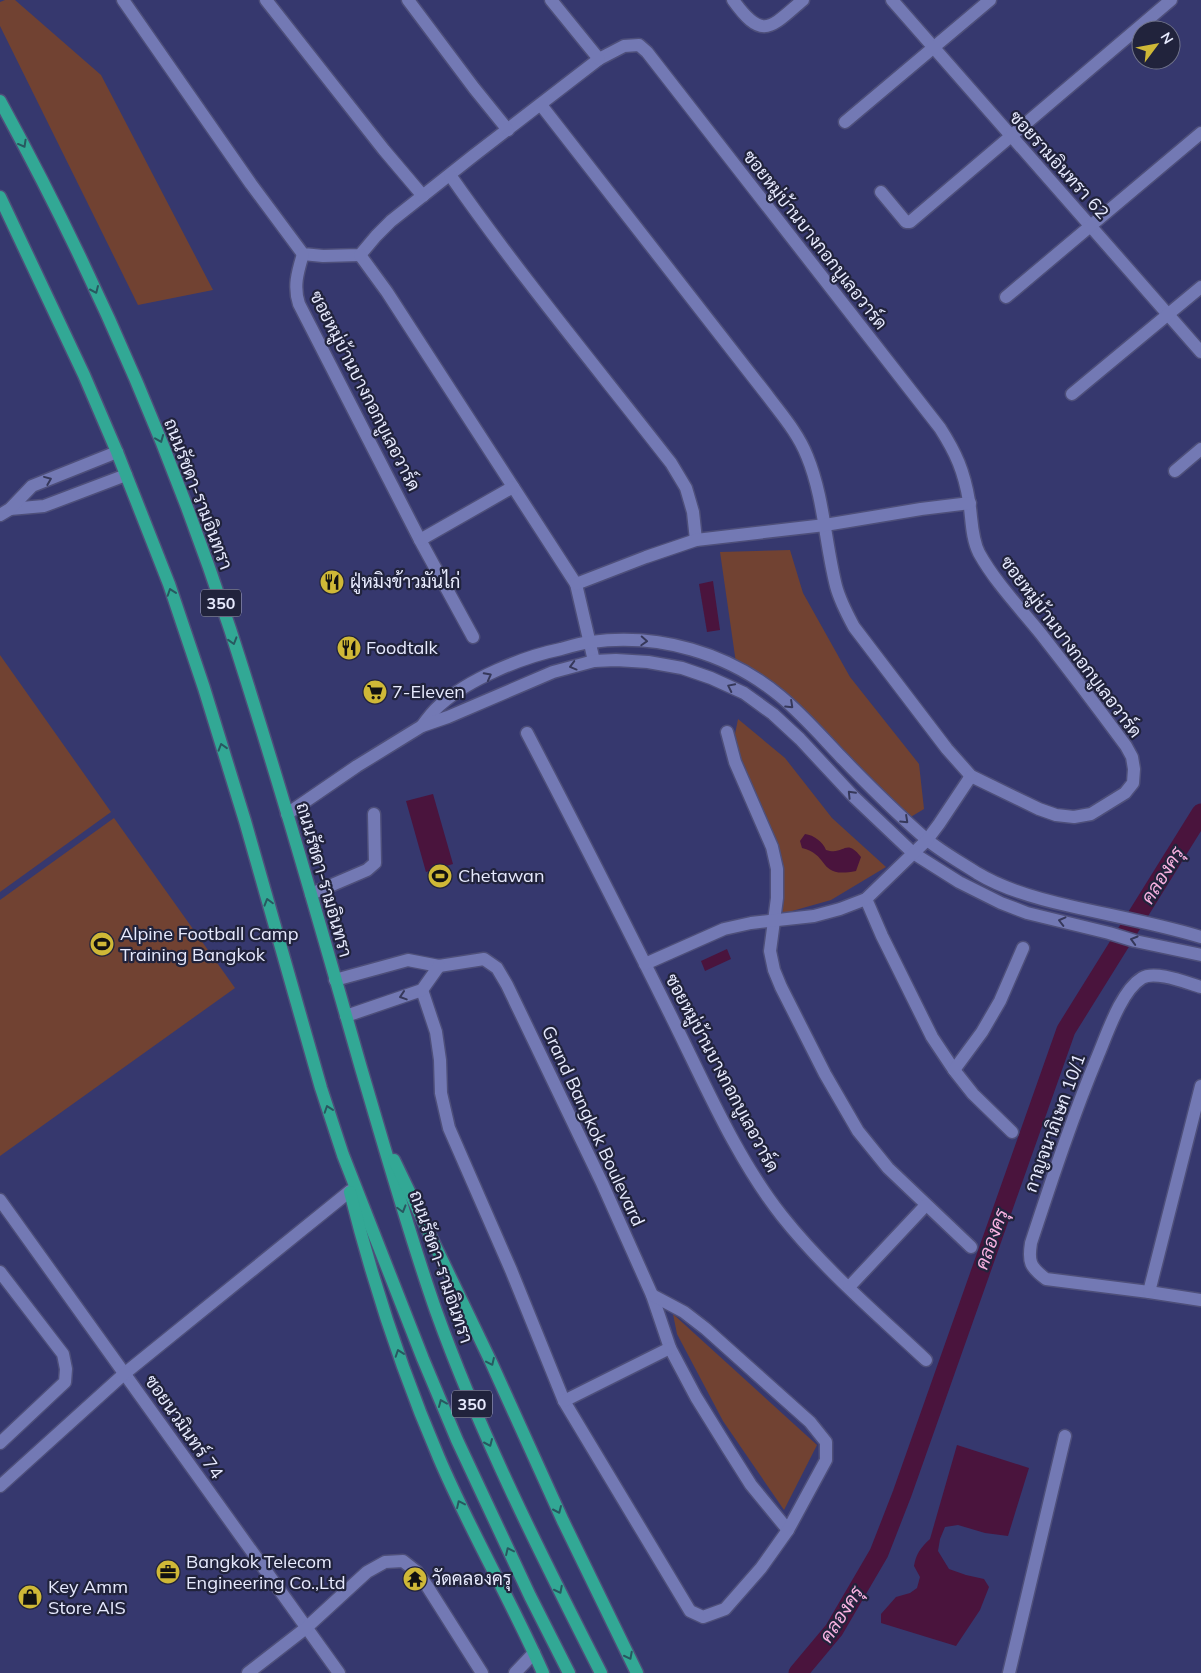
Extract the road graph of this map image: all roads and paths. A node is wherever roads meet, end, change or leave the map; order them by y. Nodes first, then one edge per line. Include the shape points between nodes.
1 (266, 0) edge
2 (408, 0) edge
3 (551, 0) edge
4 (733, 0) edge
5 (803, 0) edge
6 (892, 0) edge
7 (990, 0) edge
8 (1171, 0) edge
9 (127, 1) edge
10 (934, 48) junction
11 (600, 60) junction
12 (0, 101) edge
13 (541, 105) junction
14 (845, 122) dead end
15 (508, 130) junction
16 (1201, 133) edge
17 (1010, 136) junction
18 (450, 175) junction
19 (881, 192) dead end
20 (423, 196) junction
21 (0, 198) edge
22 (1091, 226) junction
23 (303, 254) junction
24 (360, 255) junction
25 (1201, 286) edge
26 (1006, 297) dead end
27 (1167, 314) junction
28 (1201, 352) edge
29 (1072, 394) dead end
30 (1201, 449) edge
31 (117, 452) junction
32 (1175, 471) dead end
33 (126, 475) junction
34 (513, 487) junction
35 (970, 503) junction
36 (5, 512) edge
37 (825, 525) junction
38 (420, 540) junction
39 (696, 540) junction
40 (576, 584) junction
41 (473, 637) dead end
42 (590, 642) junction
43 (594, 661) junction
44 (422, 726) junction
45 (727, 732) dead end
46 (527, 733) dead end
47 (971, 776) junction
48 (287, 814) junction
49 (374, 814) dead end
50 (926, 840) junction
51 (913, 854) junction
52 (311, 894) junction
53 (866, 899) junction
54 (774, 920) junction
55 (1201, 938) edge
56 (1023, 948) dead end
57 (1201, 956) edge
58 (645, 964) junction
59 (439, 966) junction
60 (335, 980) junction
61 (1201, 987) edge
62 (422, 990) junction
63 (346, 1016) junction
64 (954, 1070) junction
65 (1201, 1086) edge
66 (379, 1128) junction
67 (1012, 1132) dead end
68 (343, 1155) junction
69 (350, 1191) junction
70 (0, 1200) edge
71 (926, 1205) junction
72 (971, 1247) dead end
73 (0, 1272) edge
74 (849, 1287) junction
75 (1149, 1292) junction
76 (652, 1295) junction
77 (1201, 1300) edge
78 (670, 1348) junction
79 (926, 1360) dead end
80 (124, 1374) junction
81 (564, 1401) junction
82 (1065, 1436) dead end
83 (2, 1437) edge
84 (0, 1486) edge
85 (788, 1530) junction
86 (306, 1628) junction
87 (534, 1653) junction
88 (600, 1670) edge
89 (248, 1673) edge
90 (339, 1673) edge
91 (482, 1673) edge
92 (516, 1673) edge
93 (543, 1673) edge
94 (569, 1673) edge
95 (637, 1673) edge
96 (1009, 1673) edge

1 - 20 street
2 - 15 street
3 - 11 street
4 - 5 street via 754,24 762,27 775,24
6 - 10 street, ซอยรามอินทรา 62
7 - 10 street
8 - 17 street
9 - 23 street via 199,112
10 - 14 street
10 - 17 street, ซอยรามอินทรา 62
11 - 13 street, ซอยหมู่บ้านบางกอกบูเลอวาร์ด
11 - 35 street, ซอยหมู่บ้านบางกอกบูเลอวาร์ด via 631,44 639,45 647,52 940,428 963,471
12 -> 48 main road, ถนนรัชดา-รามอินทรา / 350 via 74,245 158,435 229,626
13 - 15 street, ซอยหมู่บ้านบางกอกบูเลอวาร์ด
13 - 37 street, ซอยหมู่บ้านบางกอกบูเลอวาร์ด via 796,435 812,470
15 - 18 street, ซอยหมู่บ้านบางกอกบูเลอวาร์ด
16 - 22 street
17 - 19 street via 910,222 906,222
17 - 22 street, ซอยรามอินทรา 62
18 - 20 street, ซอยหมู่บ้านบางกอกบูเลอวาร์ด
18 - 39 street via 554,316 671,463 686,488
20 - 24 street, ซอยหมู่บ้านบางกอกบูเลอวาร์ด via 391,220
21 - 31 main road, 350
22 - 26 street
22 - 27 street, ซอยรามอินทรา 62
23 - 24 street
23 - 38 street, ซอยหมู่บ้านบางกอกบูเลอวาร์ด via 295,285 299,304
24 - 34 street
25 - 27 street
27 - 28 street, ซอยรามอินทรา 62
27 - 29 street
30 - 32 street
31 - 33 main road, 350
36 -> 31 street via 32,486
33 - 36 street via 44,506
68 -> 33 main road, 350 via 320,1088 245,820 204,688
34 - 38 street
34 - 40 street
35 - 37 street
35 - 47 street, ซอยหมู่บ้านบางกอกบูเลอวาร์ด via 978,551 988,568 1126,746 1134,769 1133,783 1125,793 1090,814 1074,817 1039,809
37 - 39 street
37 - 47 street, ซอยหมู่บ้านบางกอกบูเลอวาร์ด via 836,585 854,628
38 - 41 street, ซอยหมู่บ้านบางกอกบูเลอวาร์ด
39 - 40 street
40 - 42 street
42 - 43 street
44 -> 42 street via 440,705 500,668 536,654
42 -> 50 street via 649,641 683,647 720,659 756,678 781,696
43 -> 44 street via 553,672 448,718
51 -> 43 street via 773,714 744,693 682,668 648,662
44 - 48 street
45 - 54 street via 735,762 772,847 777,869
46 - 58 street, ซอยหมู่บ้านบางกอกบูเลอวาร์ด
47 - 50 street, ซอยหมู่บ้านบางกอกบูเลอวาร์ด
48 - 52 main road, ถนนรัชดา-รามอินทรา / 350
49 - 52 street via 375,863 367,870
50 - 51 street, ซอยหมู่บ้านบางกอกบูเลอวาร์ด
50 - 55 street via 1004,886 1041,899
51 - 53 street, ซอยหมู่บ้านบางกอกบูเลอวาร์ด
57 -> 51 street via 1027,913 959,882
52 - 60 main road, ถนนรัชดา-รามอินทรา / 350
53 - 54 street, ซอยหมู่บ้านบางกอกบูเลอวาร์ด via 814,916
53 - 64 street via 932,1037
54 - 58 street, ซอยหมู่บ้านบางกอกบูเลอวาร์ด via 724,929
54 - 71 street via 770,951 774,970 825,1074 858,1131 888,1168
56 - 64 street via 1000,1001
58 - 74 street, ซอยหมู่บ้านบางกอกบูเลอวาร์ด via 708,1091 760,1184 798,1236
59 - 60 street, Grand Bangkok Boulevard via 408,960
59 - 62 street
59 - 76 street, Grand Bangkok Boulevard via 484,958 497,968 582,1139
60 - 63 main road, ถนนรัชดา-รามอินทรา / 350
61 - 75 street, กาญจนาภิเษก 10/1 via 1154,974 1142,977 1122,1002 1083,1092 1031,1243 1029,1257 1033,1270 1046,1279
62 -> 63 street
62 - 81 street via 436,1032 441,1093 449,1128
63 - 66 main road, ถนนรัชดา-รามอินทรา / 350
64 - 67 street via 973,1094
65 - 75 street
66 -> 88 main road, ถนนรัชดา-รามอินทรา / 350 via 408,1231 468,1395 512,1494
66 -> 95 main road
68 - 69 main road
94 -> 68 main road, 350 via 457,1440
69 - 80 street
87 -> 69 main road via 439,1458 385,1314
70 - 80 street, ซอยนวมินทร์ 74
71 - 72 street
71 - 74 street
73 - 83 street via 63,1354 66,1369 65,1382
74 - 79 street, ซอยหมู่บ้านบางกอกบูเลอวาร์ด
75 - 77 street, กาญจนาภิเษก 10/1
76 - 78 street, Grand Bangkok Boulevard
76 - 85 street via 684,1312 706,1329 810,1422 826,1442 826,1460
78 - 81 street
78 - 85 street, Grand Bangkok Boulevard via 727,1448
80 - 84 street
80 - 86 street, ซอยนวมินทร์ 74
81 - 85 street via 690,1611 703,1617 725,1609 761,1568
82 - 96 street
86 - 89 street
86 - 90 street, ซอยนวมินทร์ 74
86 - 91 street via 367,1572 385,1562 403,1562 417,1572 427,1586
87 - 92 street
87 - 93 main road

